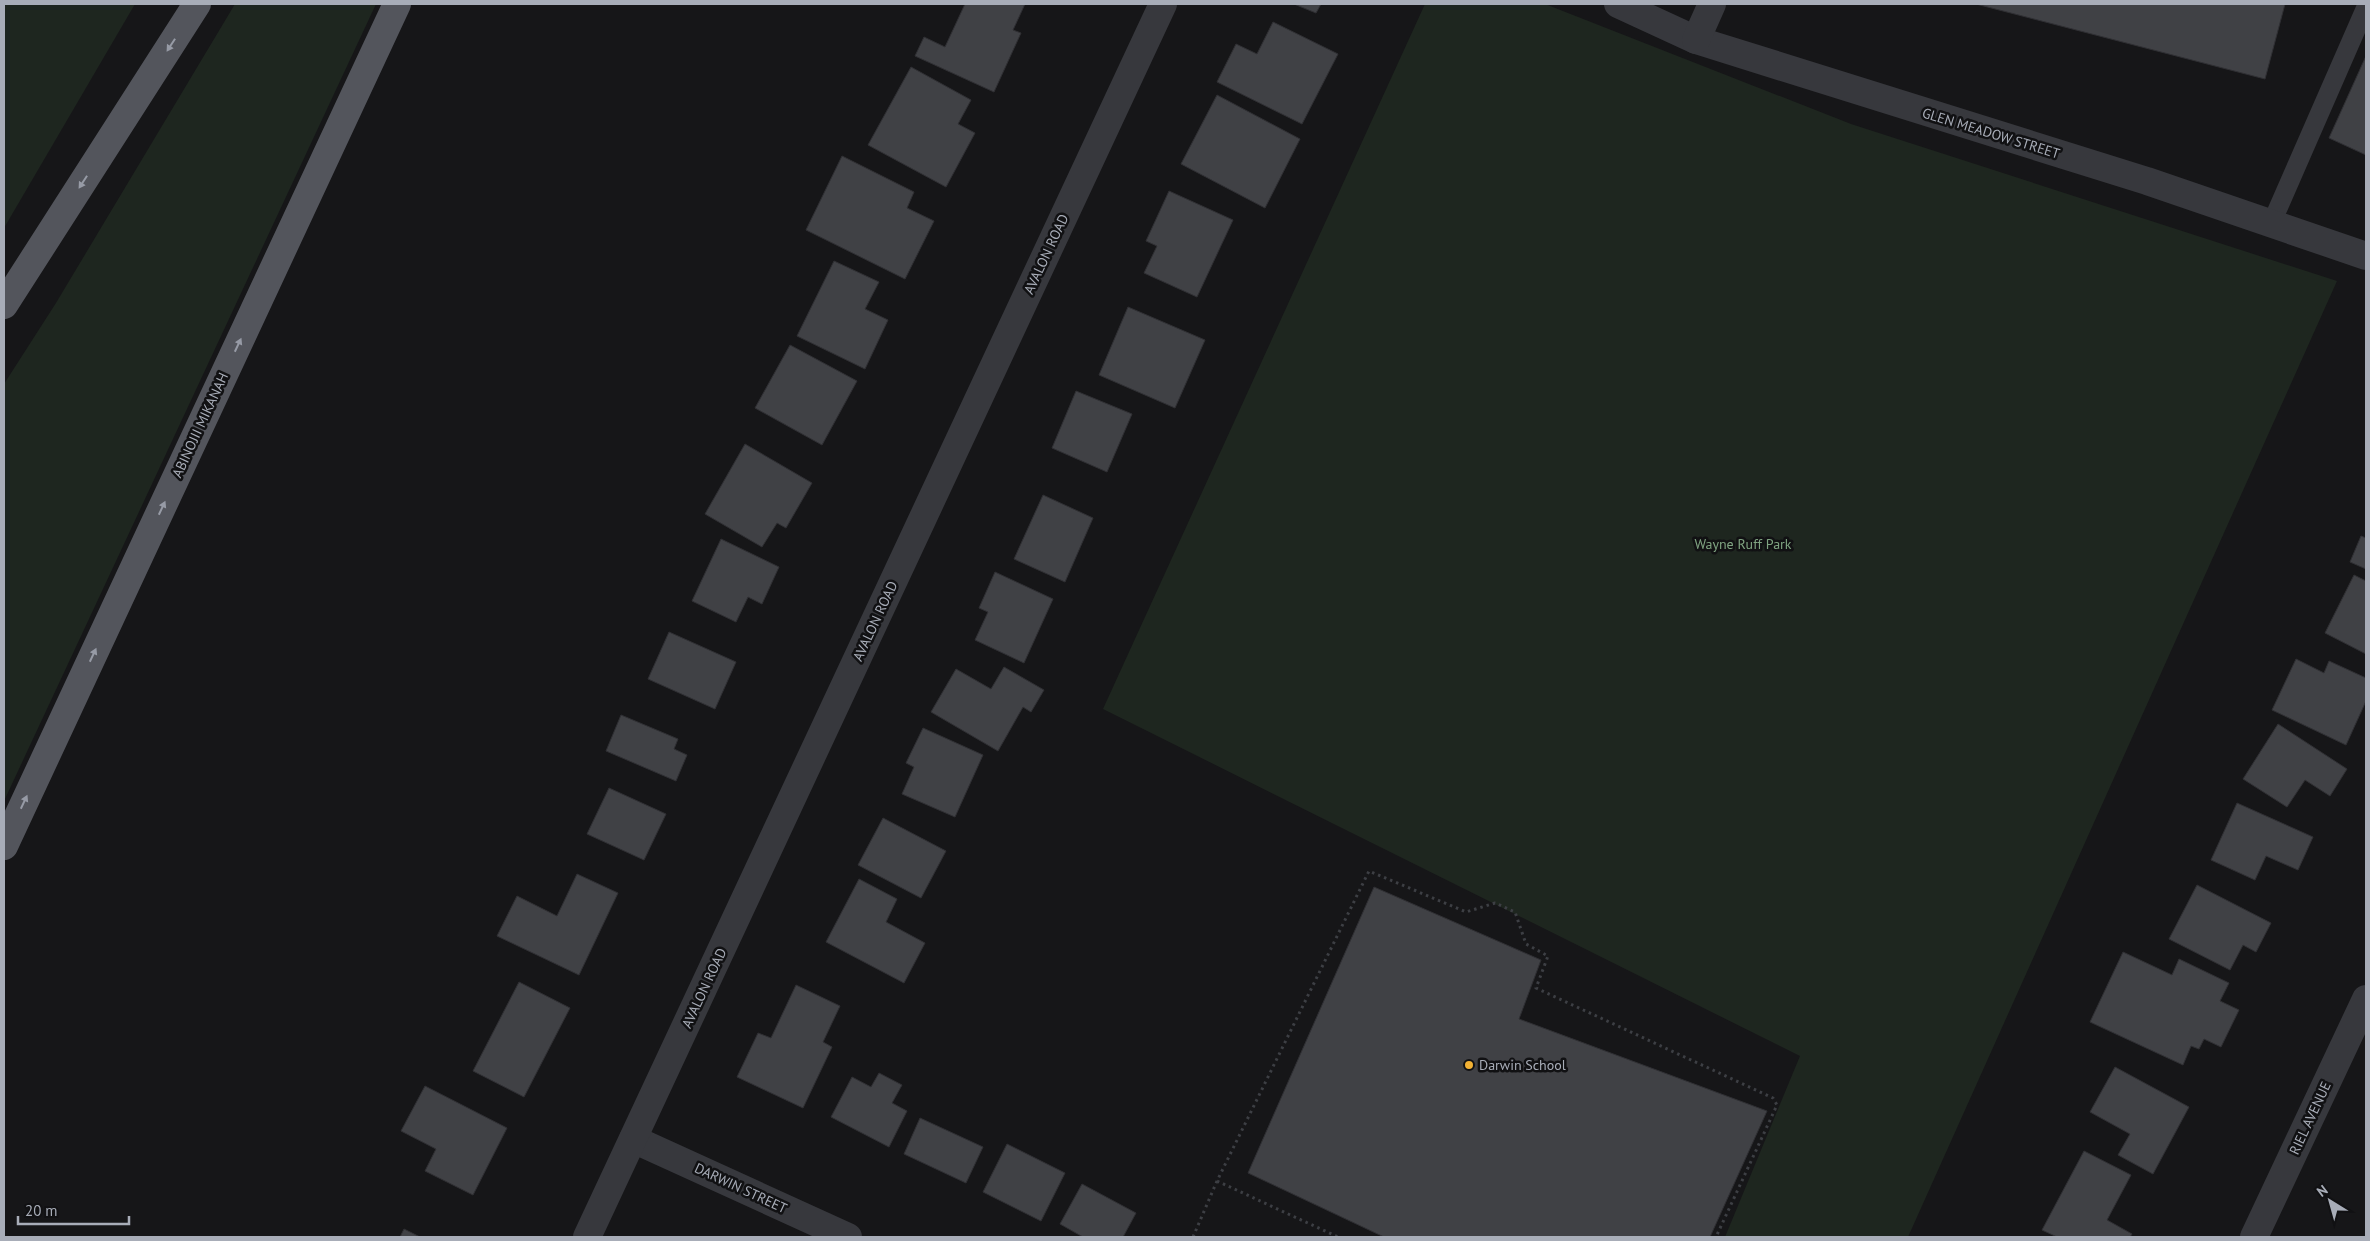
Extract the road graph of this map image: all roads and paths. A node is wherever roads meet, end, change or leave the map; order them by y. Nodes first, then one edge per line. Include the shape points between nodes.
1 (197, 4) edge
2 (397, 4) edge
3 (1163, 4) edge
4 (1618, 4) edge
5 (1712, 4) edge
6 (2366, 7) edge
7 (1696, 40) junction
8 (2272, 222) junction
9 (2366, 256) edge
10 (4, 305) edge
11 (4, 846) edge
12 (2366, 999) edge
13 (633, 1139) junction
14 (1218, 1181) junction
15 (587, 1237) edge
16 (848, 1237) edge
17 (1193, 1237) edge
18 (1338, 1237) edge
19 (1716, 1237) edge
20 (2254, 1237) edge

1 -> 10 main road
11 -> 2 main road, ABINOJII MIKANAH
3 - 13 street, AVALON ROAD
4 - 7 street, GLEN MEADOW STREET
5 - 7 street
6 - 8 lane
7 - 8 street, GLEN MEADOW STREET
8 - 9 street, GLEN MEADOW STREET
12 - 20 street, RIEL AVENUE
13 - 15 street, AVALON ROAD
13 - 16 street, DARWIN STREET
14 - 17 path
14 - 18 path
14 - 19 path via 1369,871 1466,912 1496,902 1515,912 1526,944 1548,956 1536,988 1773,1098 1777,1105

